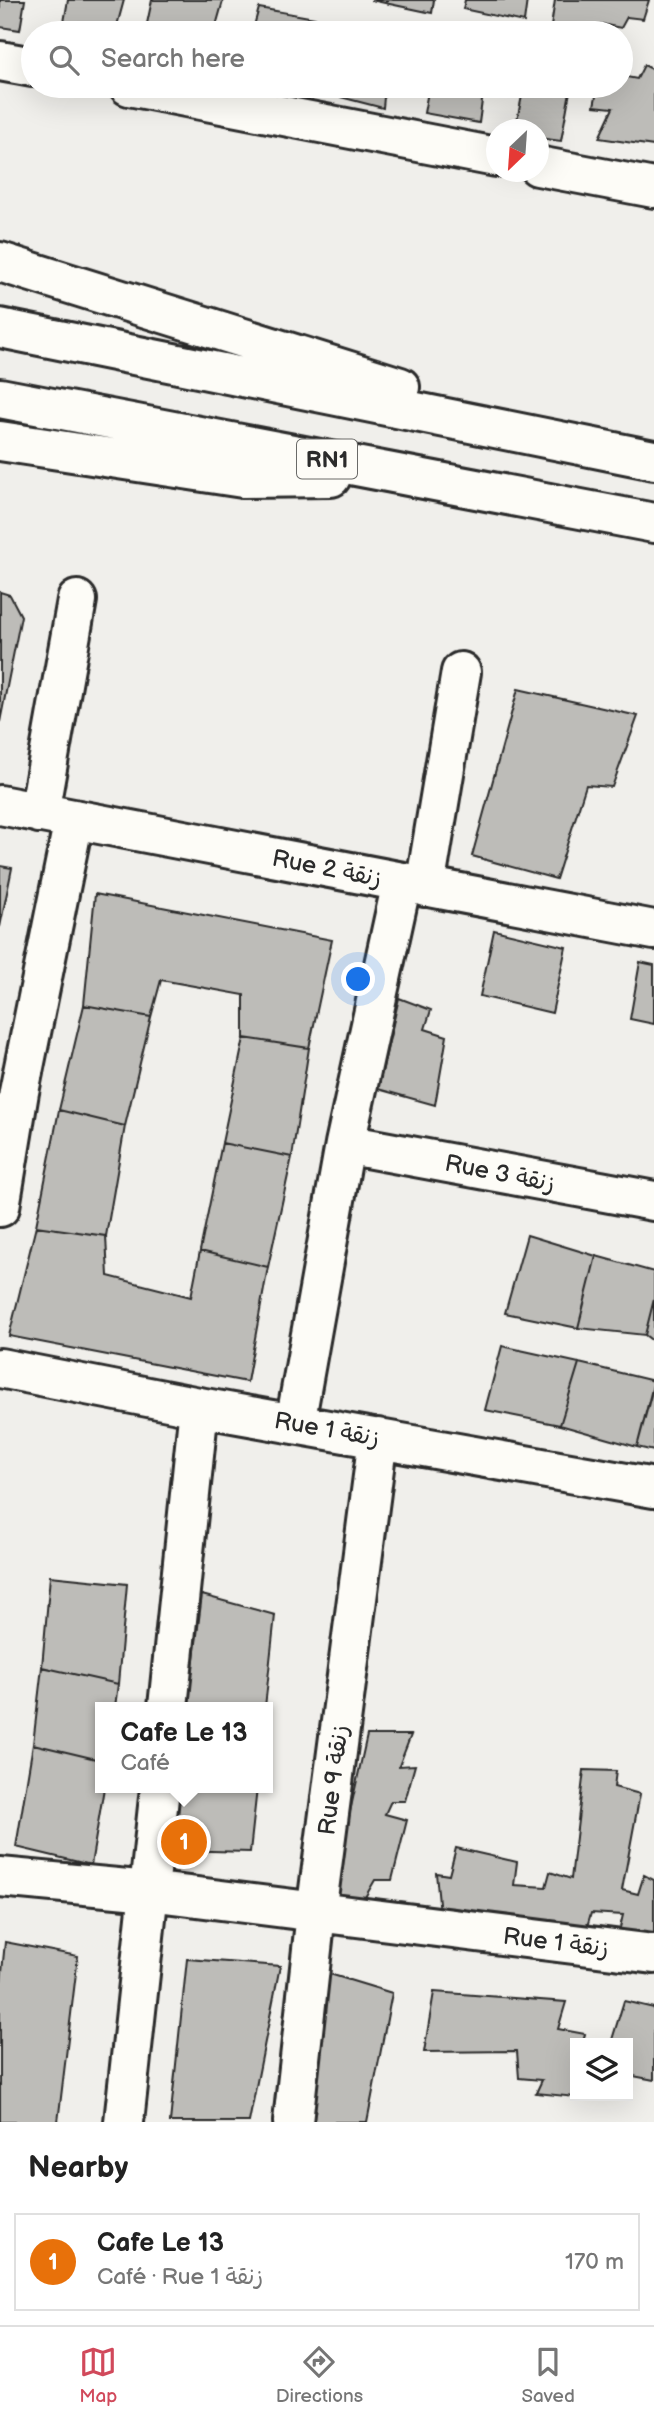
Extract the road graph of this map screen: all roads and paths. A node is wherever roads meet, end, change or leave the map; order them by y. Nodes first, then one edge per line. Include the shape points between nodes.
1 (0, 61) edge
2 (21, 65) edge
3 (190, 98) edge
4 (486, 156) edge
5 (549, 168) edge
6 (654, 188) edge
7 (0, 262) edge
8 (0, 328) edge
9 (0, 398) edge
10 (0, 441) edge
11 (606, 450) junction
12 (654, 460) edge
13 (418, 477) junction
14 (654, 523) edge
15 (78, 600) dead end
16 (461, 672) dead end
17 (0, 805) edge
18 (56, 816) junction
19 (413, 884) junction
20 (654, 930) edge
21 (10, 1090) edge
22 (345, 1144) junction
23 (654, 1202) edge
24 (0, 1207) edge
25 (0, 1368) edge
26 (199, 1407) junction
27 (295, 1424) junction
28 (378, 1438) junction
29 (654, 1488) edge
30 (169, 1702) edge
31 (159, 1793) edge
32 (0, 1877) edge
33 (149, 1891) junction
34 (316, 1913) junction
35 (654, 1954) edge
36 (124, 2122) edge
37 (293, 2122) edge

1 - 2 main road
3 - 4 main road
5 - 6 main road
7 - 11 main road
8 - 11 main road
9 - 13 main road, RN1
10 - 13 main road via 243,478
11 - 12 main road
13 - 14 main road, RN1
15 - 18 main road
16 - 19 main road
17 - 18 main road, Rue 2 زنقة
18 - 19 main road, Rue 2 زنقة
18 - 21 main road
19 - 20 main road, Rue 2 زنقة
19 - 22 main road
21 - 24 main road
22 - 23 main road, Rue 3 زنقة
22 - 27 main road
25 - 26 main road, Rue 1 زنقة
26 - 27 main road, Rue 1 زنقة
26 - 30 main road
27 - 28 main road, Rue 1 زنقة
28 - 29 main road, Rue 1 زنقة
28 - 34 main road, Rue 9 زنقة
31 - 33 main road
32 - 33 main road, Rue 1 زنقة
33 - 34 main road, Rue 1 زنقة
33 - 36 main road
34 - 35 main road, Rue 1 زنقة
34 - 37 main road, Rue 9 زنقة

